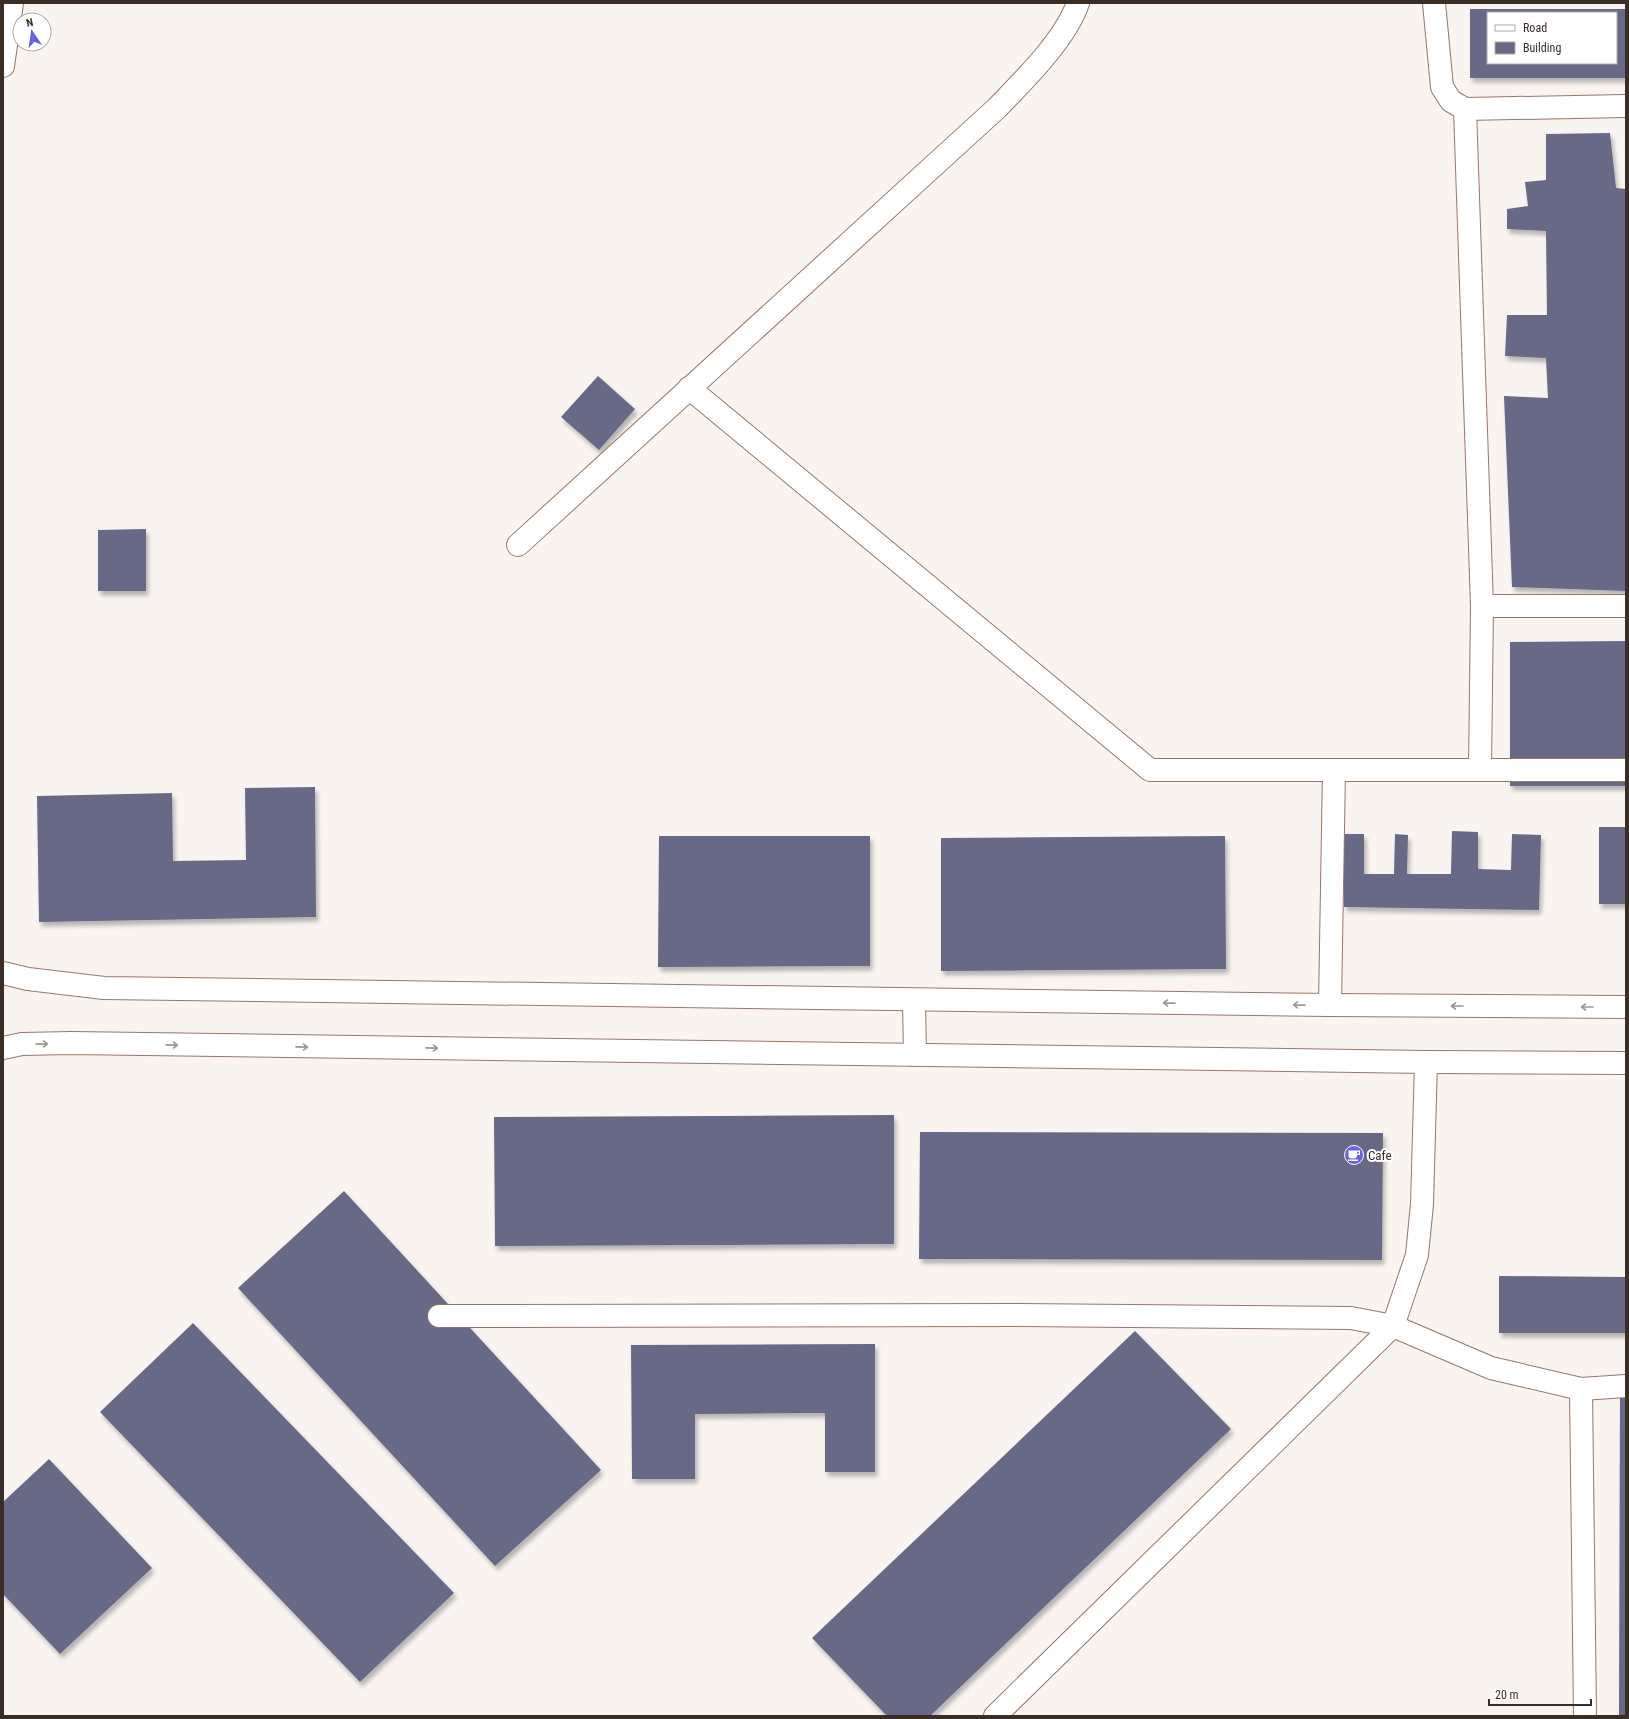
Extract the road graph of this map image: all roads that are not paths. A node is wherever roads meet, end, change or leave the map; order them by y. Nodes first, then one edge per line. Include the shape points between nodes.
1 (12, 3) edge
2 (1078, 3) edge
3 (1434, 3) edge
4 (3, 63) edge
5 (1626, 106) edge
6 (1465, 109) junction
7 (689, 388) junction
8 (518, 545) dead end
9 (1482, 606) junction
10 (1626, 606) edge
11 (1334, 770) junction
12 (1480, 770) junction
13 (1626, 770) edge
14 (3, 973) edge
15 (914, 1000) junction
16 (1330, 1005) junction
17 (1626, 1007) edge
18 (3, 1048) edge
19 (915, 1055) junction
20 (1426, 1062) junction
21 (1626, 1063) edge
22 (439, 1316) dead end
23 (1393, 1326) junction
24 (1626, 1386) edge
25 (1581, 1389) junction
26 (995, 1716) edge
27 (1585, 1716) edge

1 - 4 street
2 - 7 street via 1064,31 997,108
3 - 6 street via 1442,87 1451,101
5 - 6 street
6 - 9 street
7 - 8 street
7 - 11 street via 1150,770
9 - 10 street
9 - 12 street
11 - 12 street
11 - 16 street
12 - 13 street
14 - 15 street via 28,979 104,988
16 -> 15 street
15 - 19 street
17 -> 16 street
18 -> 19 street via 22,1044 71,1043
19 - 20 street
20 - 21 street
20 - 23 street via 1422,1204 1417,1255
22 - 23 street via 1017,1314 1352,1318
23 - 25 street via 1491,1368
23 - 26 street
24 - 25 street
25 - 27 street

